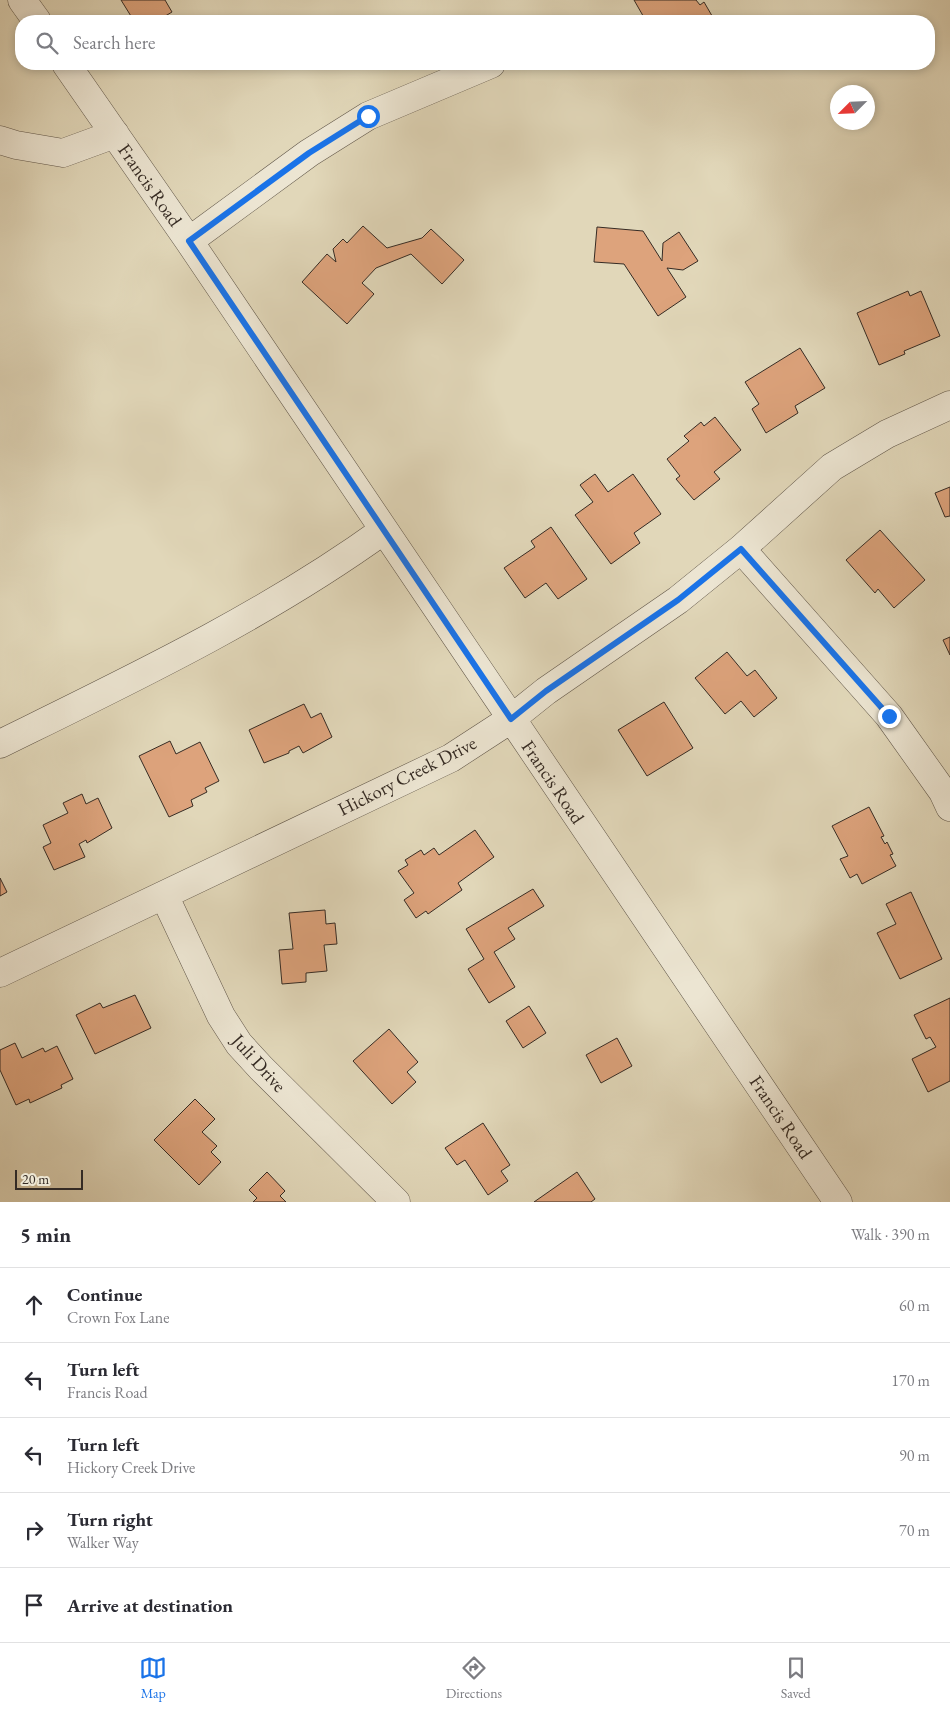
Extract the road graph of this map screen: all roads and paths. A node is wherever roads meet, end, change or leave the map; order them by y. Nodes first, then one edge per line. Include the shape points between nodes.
1 (22, 0) edge
2 (32, 15) edge
3 (70, 70) edge
4 (476, 70) edge
5 (115, 134) junction
6 (0, 140) edge
7 (189, 241) junction
8 (950, 405) edge
9 (384, 530) junction
10 (741, 549) junction
11 (511, 719) junction
12 (0, 744) edge
13 (950, 807) edge
14 (164, 895) junction
15 (0, 973) edge
16 (396, 1202) edge
17 (838, 1202) edge

1 - 2 street
3 - 5 street, Francis Road
4 - 7 street via 368,116 309,153
5 - 6 street via 63,153
5 - 7 street, Francis Road
7 - 9 street, Francis Road
8 - 10 street, Hickory Creek Drive via 887,434 832,467
9 - 11 street, Francis Road
9 - 12 street via 345,558 211,638
10 - 11 street, Hickory Creek Drive via 678,600
10 - 13 street via 889,716 943,792
11 - 14 street, Hickory Creek Drive via 451,758
11 - 17 street, Francis Road
14 - 15 street, Hickory Creek Drive
14 - 16 street, Juli Drive via 221,1016 239,1044

